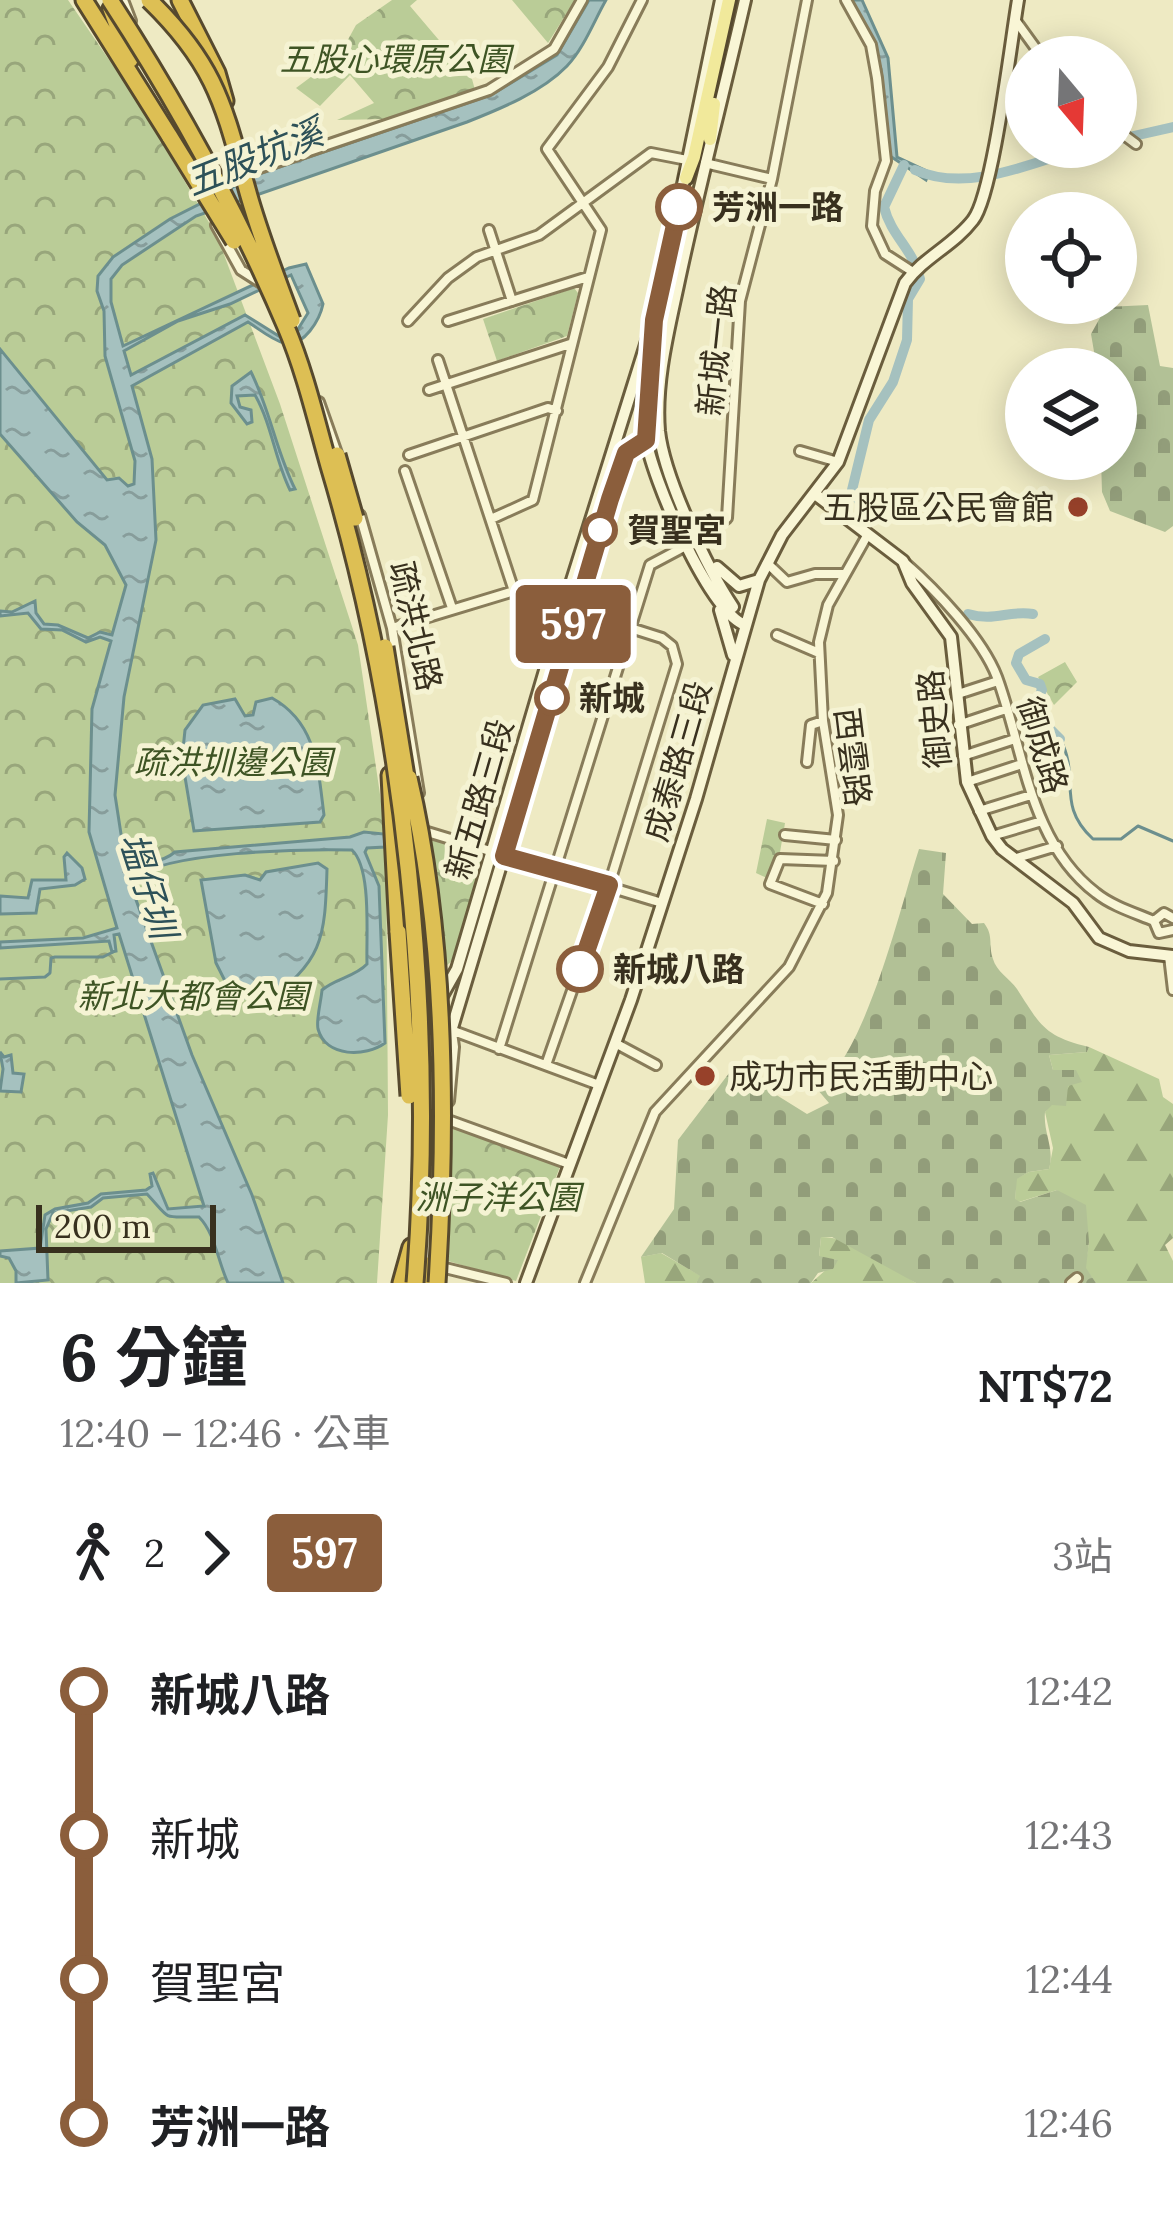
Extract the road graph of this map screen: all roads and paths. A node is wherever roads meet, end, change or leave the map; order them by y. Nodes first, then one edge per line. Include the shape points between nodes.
1 (84, 0) edge
2 (149, 0) edge
3 (180, 0) edge
4 (583, 0) edge
5 (642, 0) edge
6 (733, 0) edge
7 (807, 0) edge
8 (846, 0) edge
9 (1018, 0) edge
10 (114, 2) edge
11 (1015, 20) junction
12 (1027, 36) edge
13 (721, 55) junction
14 (229, 116) junction
15 (194, 128) junction
16 (170, 137) junction
17 (710, 139) junction
18 (209, 159) junction
19 (687, 160) junction
20 (705, 163) junction
21 (191, 169) junction
22 (686, 178) junction
23 (772, 179) junction
24 (252, 198) dead end
25 (582, 201) junction
26 (489, 230) dead end
27 (251, 245) junction
28 (496, 249) junction
29 (231, 255) junction
30 (263, 268) junction
31 (913, 272) junction
32 (248, 275) junction
33 (588, 277) junction
34 (274, 292) junction
35 (512, 301) junction
36 (654, 320) junction
37 (408, 321) dead end
38 (448, 321) dead end
39 (300, 340) junction
40 (572, 344) junction
41 (438, 360) dead end
42 (302, 372) junction
43 (446, 384) junction
44 (429, 390) dead end
45 (556, 411) junction
46 (659, 433) junction
47 (464, 437) junction
48 (646, 440) junction
49 (800, 451) dead end
50 (410, 454) dead end
51 (838, 462) junction
52 (405, 471) dead end
53 (815, 494) junction
54 (491, 519) junction
55 (869, 533) junction
56 (691, 543) junction
57 (766, 562) junction
58 (903, 562) junction
59 (844, 574) junction
60 (701, 575) junction
61 (759, 580) junction
62 (514, 591) junction
63 (452, 608) junction
64 (571, 608) junction
65 (745, 625) junction
66 (632, 627) junction
67 (392, 628) junction
68 (777, 635) dead end
69 (819, 653) junction
70 (733, 661) junction
71 (998, 681) junction
72 (958, 694) junction
73 (1006, 709) junction
74 (823, 721) junction
75 (958, 724) junction
76 (1015, 739) junction
77 (962, 757) junction
78 (807, 762) dead end
79 (405, 763) junction
80 (1022, 764) junction
81 (967, 782) junction
82 (1031, 794) junction
83 (979, 811) junction
84 (1042, 821) junction
85 (424, 831) junction
86 (784, 836) dead end
87 (992, 836) junction
88 (836, 840) junction
89 (1057, 846) junction
90 (498, 854) junction
91 (1018, 858) junction
92 (834, 862) junction
93 (554, 871) junction
94 (609, 885) junction
95 (662, 903) junction
96 (823, 904) junction
97 (1173, 918) edge
98 (1154, 921) junction
99 (1173, 930) edge
100 (1171, 956) edge
101 (459, 963) junction
102 (425, 968) junction
103 (1173, 990) edge
104 (430, 1013) junction
105 (451, 1031) junction
106 (615, 1043) junction
107 (499, 1048) junction
108 (453, 1059) junction
109 (546, 1065) junction
110 (656, 1065) dead end
111 (437, 1078) junction
112 (599, 1085) junction
113 (448, 1120) junction
114 (569, 1164) junction
115 (411, 1246) joint
116 (436, 1275) edge
117 (415, 1283) edge
118 (506, 1283) edge
119 (526, 1283) edge
120 (585, 1283) edge

1 - 16 highway
2 - 14 highway, bridge via 193,46
3 - 14 highway, bridge
4 - 18 street via 554,49 489,90 220,179
5 - 25 street via 608,67 547,149
6 - 13 main road
6 - 17 main road
6 - 19 main road
7 - 23 street, 新城一路
8 - 31 street via 871,44 877,78 886,161 872,209 876,239 892,262
9 - 11 main road
10 - 15 street
10 - 16 highway, bridge via 132,66
10 - 39 highway, bridge via 209,152
10 - 42 highway, bridge via 230,212
11 - 12 street
11 - 31 main road via 983,202
13 - 17 main road
13 - 22 main road
14 - 39 highway, bridge
15 - 18 street
15 - 21 street
16 - 42 highway, bridge
17 - 20 main road
18 - 21 street
19 - 22 main road
19 - 25 street via 651,153
20 - 23 street
20 - 46 main road via 664,357
21 - 29 street, bridge
22 - 36 main road
23 - 56 street, 新城一路 via 740,301 727,518
24 - 27 street via 233,206
25 - 28 street via 539,235
25 - 33 street via 601,230
26 - 28 street
27 - 29 street
27 - 30 street, 疏洪北路
28 - 35 street
28 - 37 street via 448,278
29 - 32 street
30 - 32 street
30 - 34 street, 疏洪北路
31 - 51 main road, 成泰路三段 via 896,298
32 - 34 street
33 - 35 street
33 - 40 street
34 - 67 street, 疏洪北路 via 361,518
35 - 38 street
36 - 48 main road
36 - 64 main road, 新五路三段
39 - 79 highway, bridge via 373,590
40 - 43 street
40 - 45 street
41 - 43 street
42 - 117 highway, bridge via 365,595 390,736
43 - 44 street
43 - 47 street
45 - 47 street
45 - 54 street via 533,500
46 - 48 main road, 新五路三段
46 - 56 main road
47 - 50 street
47 - 54 street
48 - 56 main road
48 - 64 main road, 新五路三段 via 626,453
49 - 51 street
51 - 53 main road, 成泰路三段
52 - 63 street
53 - 55 main road, 御史路
53 - 57 main road, 成泰路三段
54 - 62 street
55 - 58 main road, 御史路
55 - 59 street, 西雲路
56 - 60 main road
56 - 61 main road via 732,583
56 - 65 main road
56 - 66 street via 650,565
57 - 59 street via 787,582
57 - 61 main road, 成泰路三段
58 - 71 street, 御成路 via 950,609
58 - 72 main road, 御史路 via 951,637
59 - 69 street, 西雲路
60 - 65 main road
60 - 70 main road via 726,624
61 - 65 main road, 成泰路三段
62 - 63 street
62 - 64 street
63 - 67 street
64 - 66 street
64 - 90 main road, 新五路三段
65 - 70 main road, 成泰路三段
66 - 93 street
66 - 94 street via 672,646 677,664
67 - 85 street, 疏洪北路
68 - 69 street
69 - 74 street, 西雲路
70 - 95 main road, 成泰路三段
71 - 72 street
71 - 73 street, 御成路
72 - 75 main road, 御史路
73 - 75 street
73 - 76 street, 御成路
74 - 78 street via 811,725
74 - 88 street, 西雲路
75 - 77 main road, 御史路
76 - 77 street
76 - 80 street, 御成路
77 - 81 main road, 御史路
79 - 116 highway, bridge via 431,928 442,1079
79 - 117 highway, bridge via 426,1023
80 - 81 street
80 - 82 street, 御成路
81 - 83 main road, 御史路
82 - 83 street
82 - 84 street, 御成路
83 - 87 main road, 御史路
84 - 87 street
84 - 89 street, 御成路
85 - 90 street
85 - 102 street, 疏洪北路
86 - 88 street
87 - 91 main road, 御史路
88 - 92 street, 西雲路
89 - 91 street
89 - 98 street, 御成路 via 1096,894
90 - 93 street
90 - 101 main road, 新五路三段
90 - 105 main road, 新五路三段
91 - 100 main road, 御史路 via 1099,938
92 - 96 street, 西雲路
92 - 96 street via 780,859 770,884
93 - 94 street
93 - 107 street
94 - 95 street
94 - 109 street
95 - 106 main road, 成泰路三段
96 - 120 street, 西雲路 via 789,968 655,1112
97 - 98 street
98 - 99 street, 御成路 via 1159,933
100 - 103 street
101 - 102 main road via 441,975
101 - 104 main road, 新五路三段
102 - 104 street, 疏洪北路
104 - 105 street
104 - 115 main road, 疏洪北路 via 416,1046
105 - 107 street
105 - 108 street
105 - 111 main road
106 - 110 street
106 - 112 main road, 成泰路三段
107 - 109 street
108 - 111 main road
108 - 113 street
109 - 112 street
111 - 116 main road
112 - 114 main road, 成泰路三段
113 - 114 street
113 - 116 street
114 - 119 main road, 成泰路三段
115 - 117 highway
116 - 117 highway
116 - 118 street

